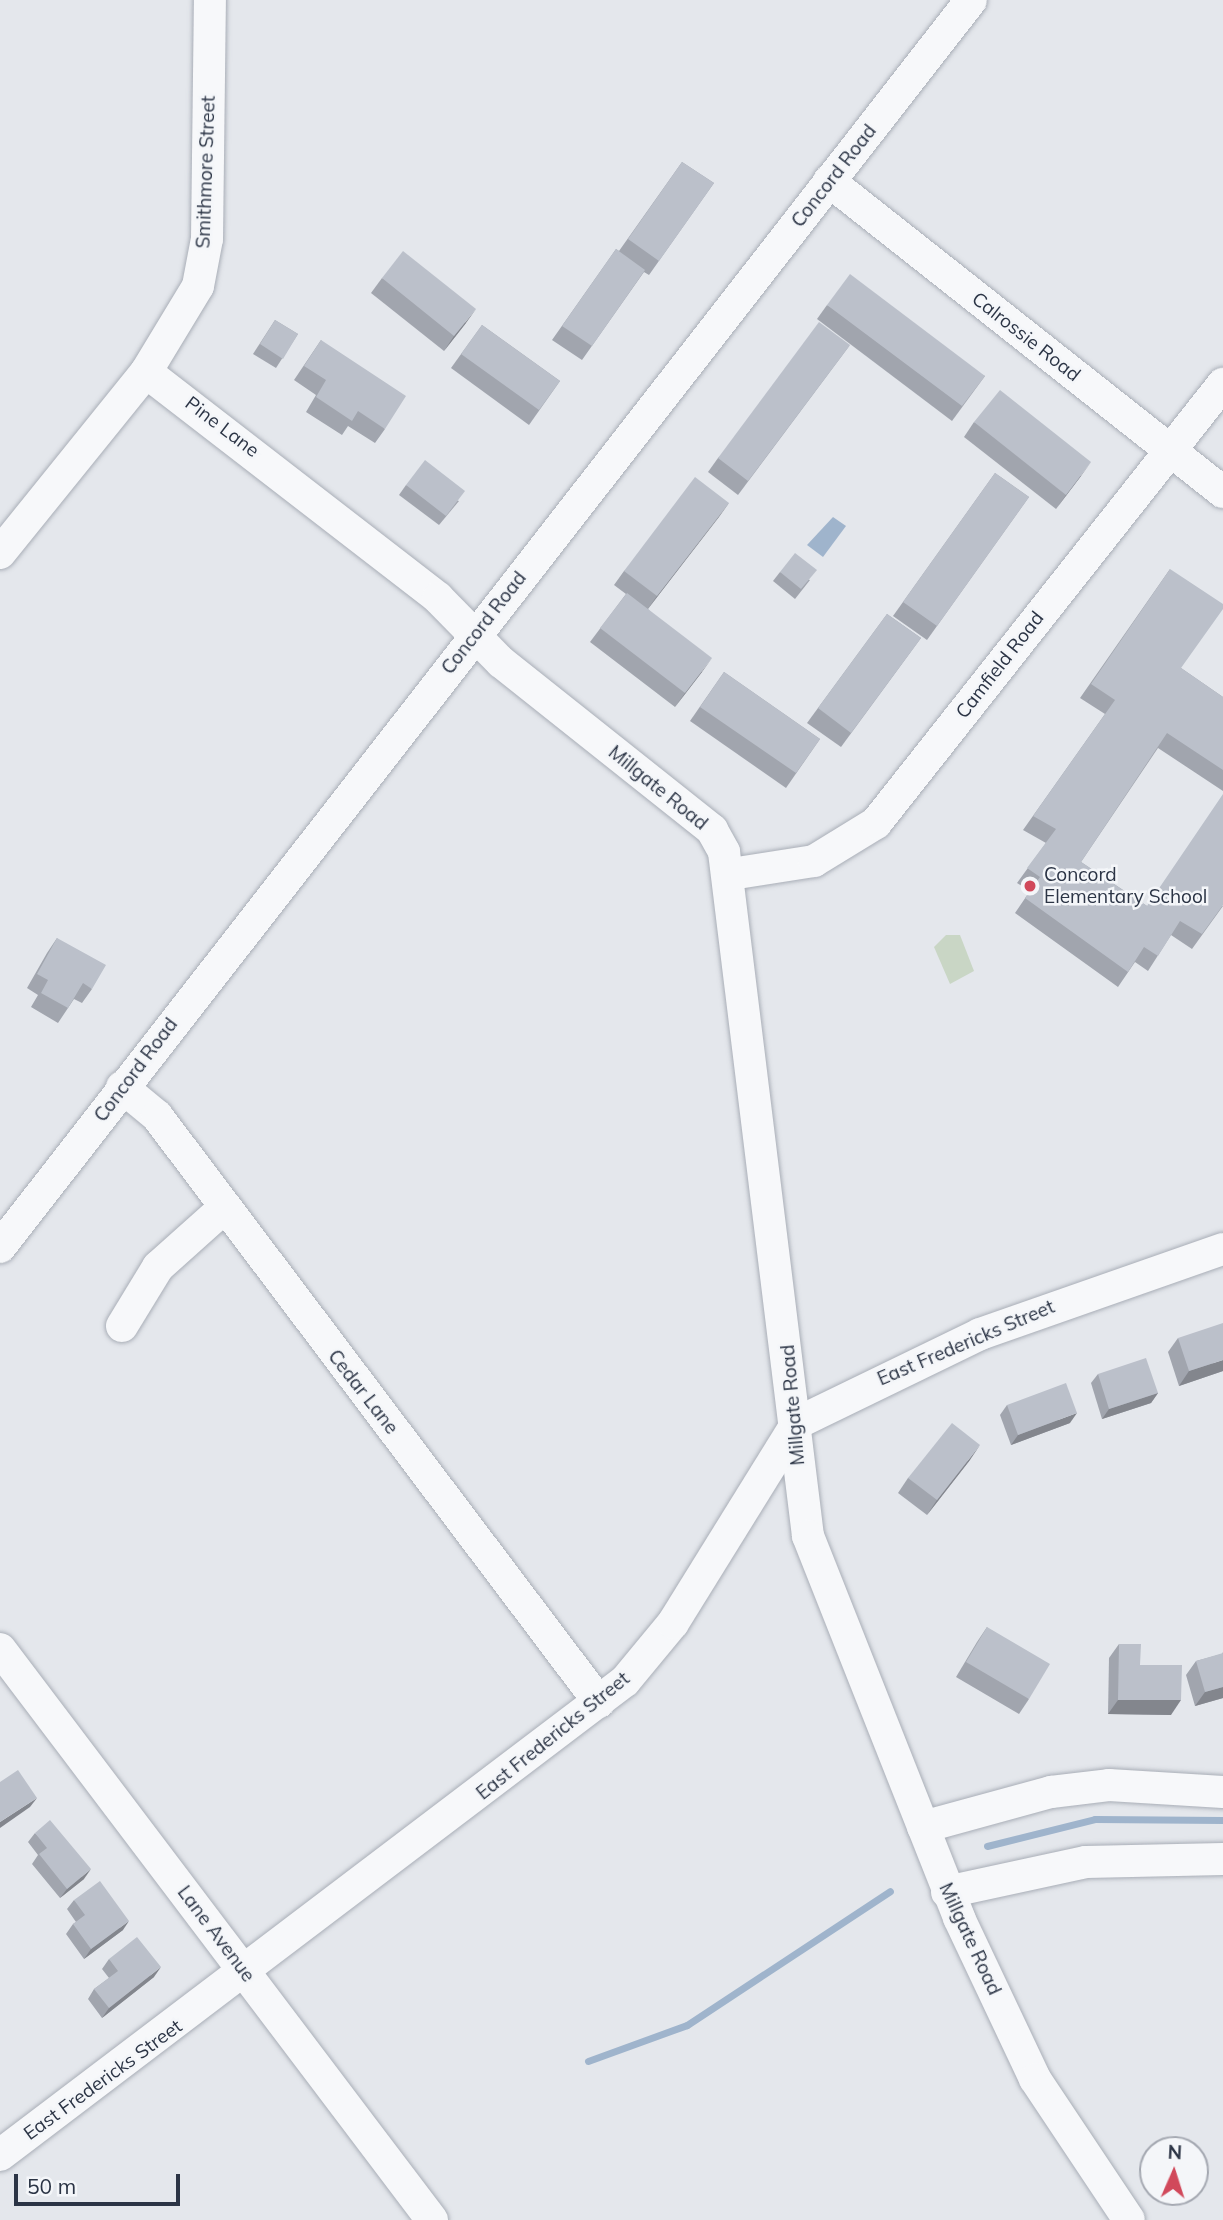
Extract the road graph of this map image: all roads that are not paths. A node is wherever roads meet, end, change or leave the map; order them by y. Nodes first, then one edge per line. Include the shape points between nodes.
1 (210, 0) edge
2 (971, 0) edge
3 (829, 181) junction
4 (146, 372) junction
5 (1223, 384) edge
6 (1172, 452) junction
7 (1223, 492) edge
8 (0, 553) edge
9 (475, 633) junction
10 (731, 874) junction
11 (122, 1087) junction
12 (224, 1208) junction
13 (0, 1247) edge
14 (1223, 1249) edge
15 (122, 1326) dead end
16 (797, 1423) junction
17 (0, 1649) edge
18 (599, 1702) junction
19 (1223, 1792) edge
20 (923, 1827) junction
21 (1223, 1859) edge
22 (947, 1892) junction
23 (247, 1974) junction
24 (0, 2155) edge
25 (432, 2220) edge
26 (1129, 2220) edge

1 - 4 street, Smithmore Street via 207,239 198,286
2 - 3 street, Concord Road
3 - 6 street, Calrossie Road
3 - 9 street, Concord Road
4 - 8 street
4 - 9 street, Pine Lane via 256,452
5 - 6 street, Camfield Road
6 - 7 street, Calrossie Road
6 - 10 street, Camfield Road via 876,823 814,861
9 - 10 street, Millgate Road via 501,662 712,831
9 - 11 street, Concord Road
10 - 16 street, Millgate Road
11 - 12 street, Cedar Lane via 157,1116
11 - 13 street, Concord Road
12 - 15 street via 158,1267
12 - 18 street, Cedar Lane
14 - 16 street, East Fredericks Street via 980,1334
16 - 18 street, East Fredericks Street via 673,1623
16 - 20 street, Millgate Road via 808,1536
17 - 23 street, Lane Avenue
18 - 23 street, East Fredericks Street
19 - 20 street via 1109,1785 983,1805
20 - 22 street, Millgate Road
21 - 22 street via 1086,1862
22 - 26 street, Millgate Road via 1035,2079
23 - 24 street, East Fredericks Street
23 - 25 street, Lane Avenue

